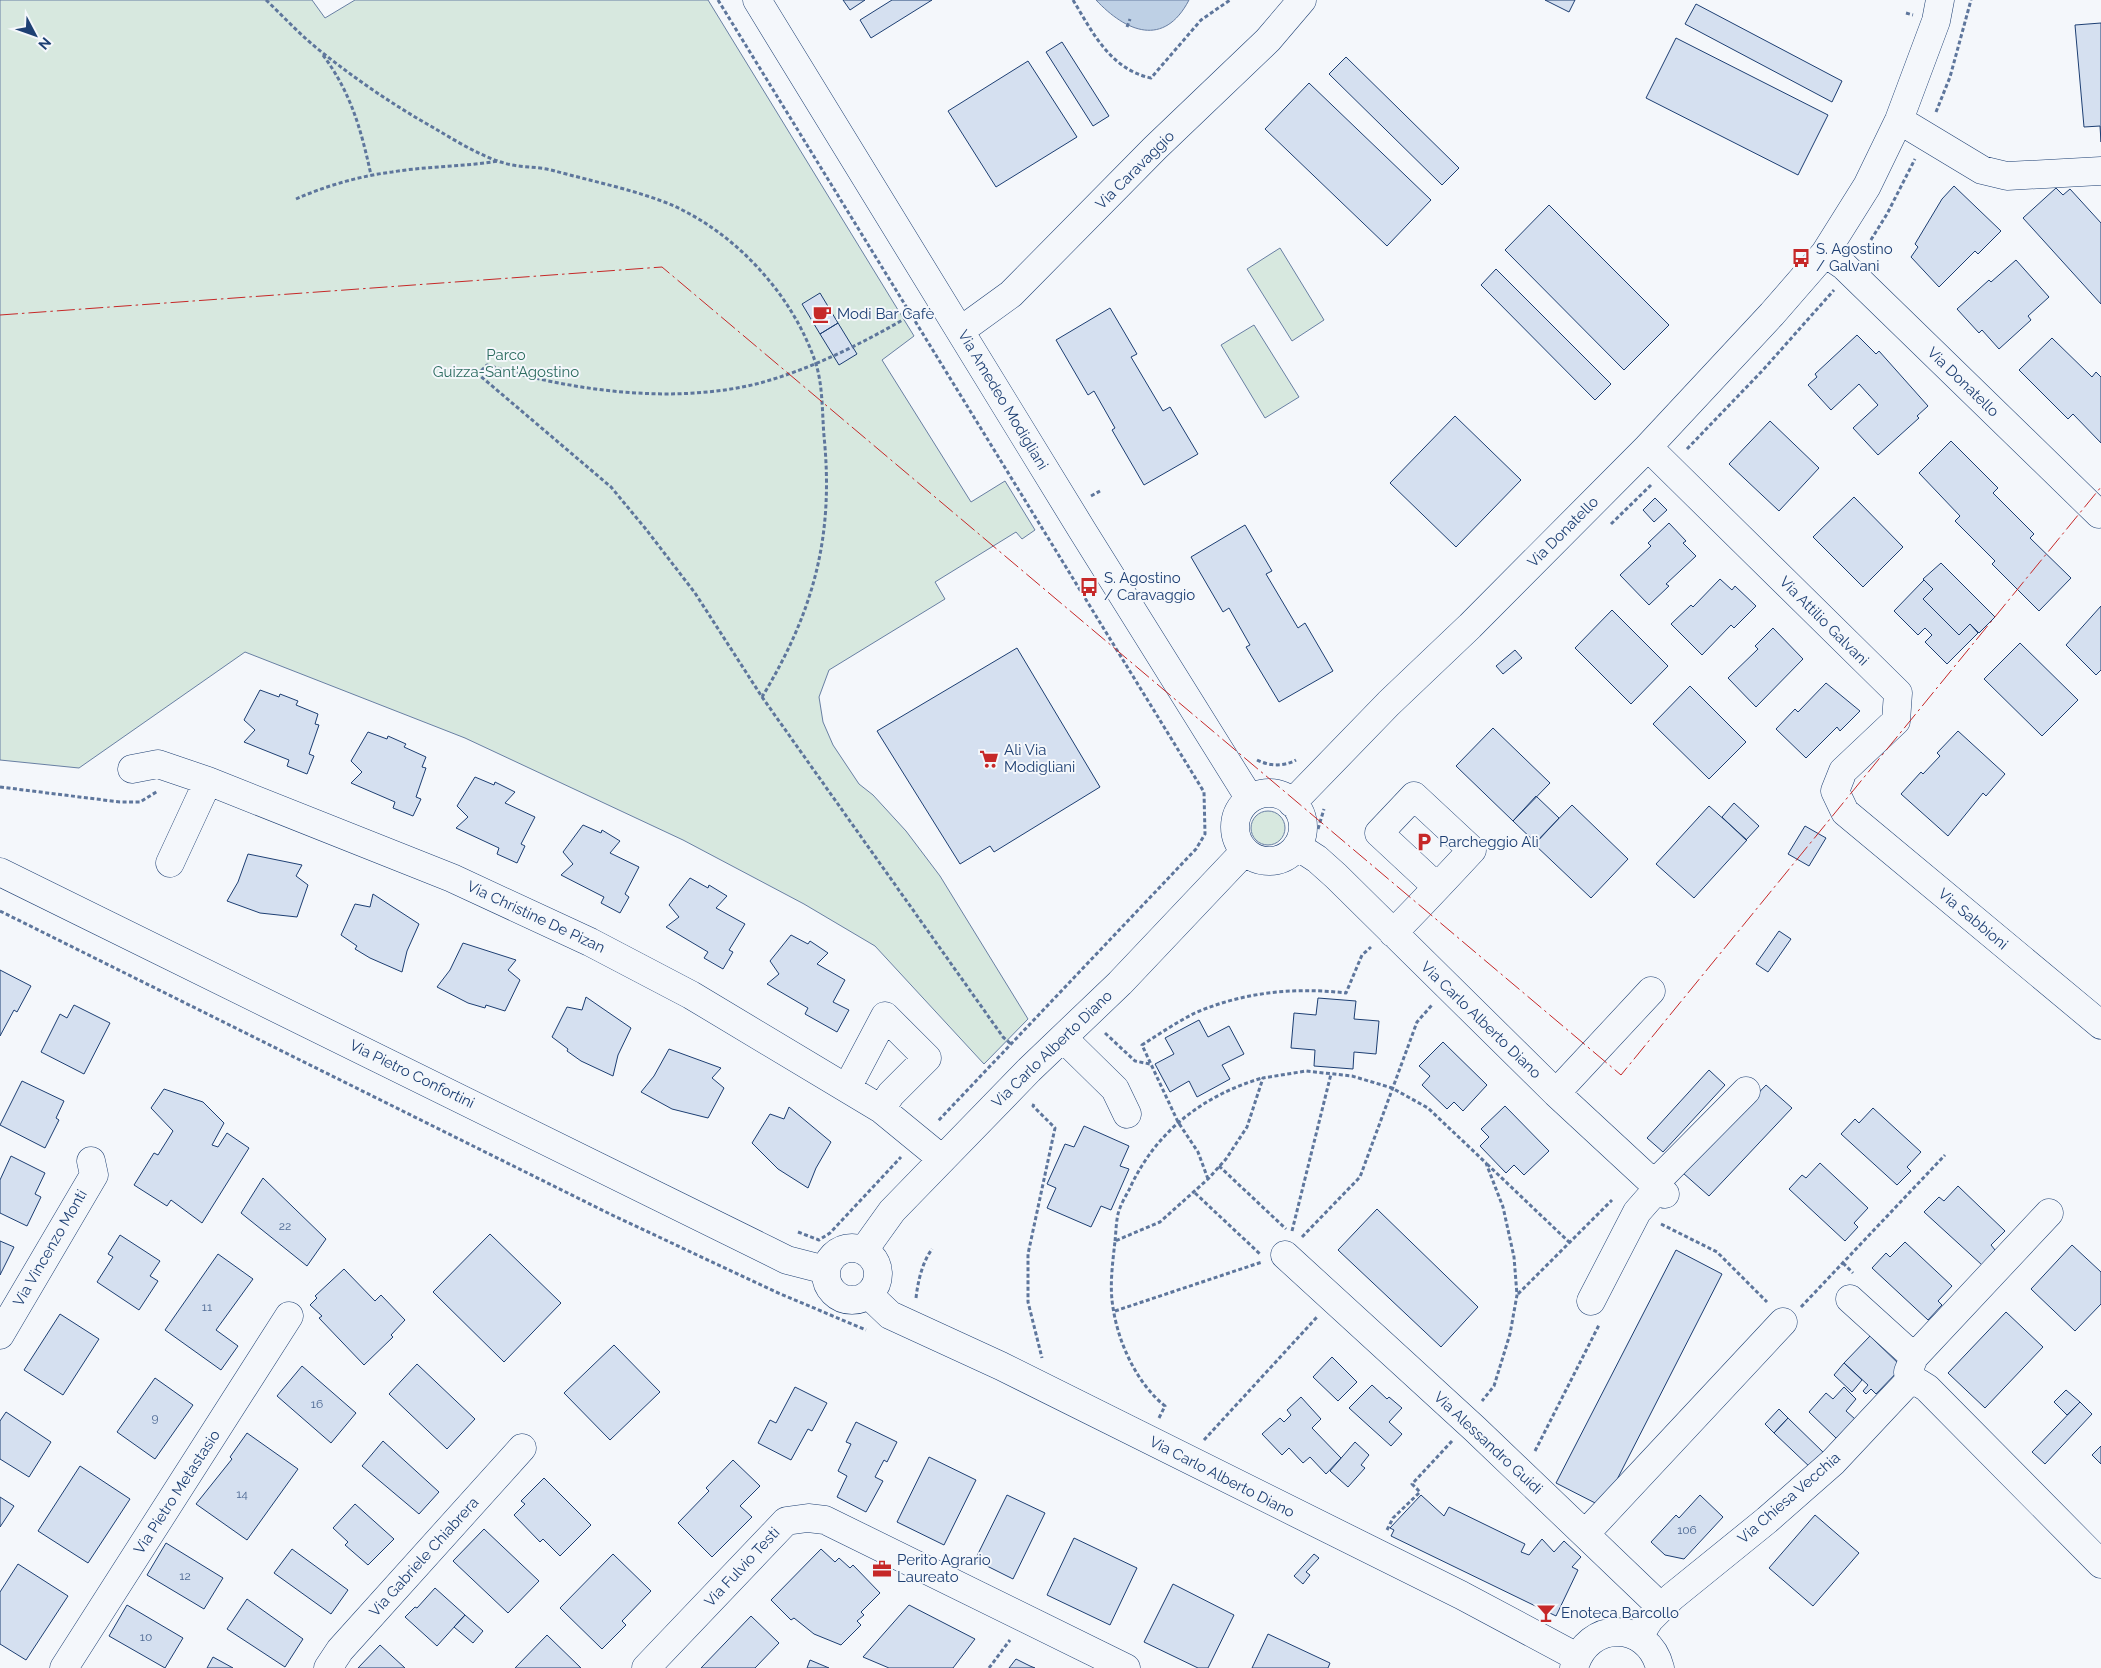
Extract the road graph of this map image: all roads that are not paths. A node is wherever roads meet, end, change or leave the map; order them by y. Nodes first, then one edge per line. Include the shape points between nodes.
1 (757, 0) edge
2 (1302, 0) edge
3 (1929, 4) edge
4 (1899, 120) junction
5 (2101, 170) edge
6 (1825, 253) junction
7 (960, 331) junction
8 (1648, 447) junction
9 (2099, 514) dead end
10 (132, 769) dead end
11 (208, 781) junction
12 (1250, 799) junction
13 (1292, 803) junction
14 (1845, 812) joint
15 (1297, 846) junction
16 (1245, 851) junction
17 (170, 863) dead end
18 (0, 872) edge
19 (1437, 888) dead end
20 (1391, 931) junction
21 (1651, 992) dead end
22 (2101, 1025) edge
23 (1063, 1038) junction
24 (847, 1088) junction
25 (1746, 1091) dead end
26 (1556, 1093) junction
27 (881, 1109) junction
28 (1127, 1114) dead end
29 (942, 1159) junction
30 (91, 1161) dead end
31 (1655, 1185) junction
32 (2049, 1213) dead end
33 (864, 1250) junction
34 (1286, 1255) road end
35 (826, 1270) junction
36 (868, 1295) junction
37 (1850, 1299) dead end
38 (1595, 1312) road end
39 (1783, 1313) road end
40 (290, 1316) dead end
41 (0, 1334) edge
42 (1911, 1369) junction
43 (522, 1448) dead end
44 (1585, 1534) junction
45 (2101, 1564) edge
46 (1661, 1607) junction
47 (1638, 1637) junction
48 (1576, 1663) edge
49 (64, 1668) edge
50 (328, 1668) edge
51 (646, 1668) edge
52 (1126, 1668) edge
53 (1660, 1668) edge

1 - 7 street, Via Amedeo Modigliani
2 - 7 street, Via Caravaggio via 1268,40 1010,294
3 - 4 street, Via Donatello via 1936,22
4 - 5 street via 1982,170 2008,176
4 - 6 street, Via Donatello via 1867,186
6 - 8 street, Via Donatello
6 - 9 street, Via Donatello via 1844,266
7 - 12 street, Via Amedeo Modigliani
8 - 13 street, Via Donatello
8 - 14 street, Via Attilio Galvani via 1898,693 1896,721 1843,771 1835,790
10 - 11 street, Via Christine De Pizan via 158,764
11 - 17 street
11 - 24 street, Via Christine De Pizan via 452,878 590,942 691,995
12 - 13 street via 1272,793
12 - 16 street via 1237,814 1235,824 1235,834
13 - 15 street via 1302,819 1303,828
14 - 22 street, Via Sabbioni
15 - 16 street via 1278,860 1255,858
15 - 20 street, Via Carlo Alberto Diano via 1318,859
16 - 23 street, Via Carlo Alberto Diano
18 - 35 street, Via Pietro Confortini via 787,1260
19 - 20 street
20 - 26 street, Via Carlo Alberto Diano
21 - 26 street
23 - 28 street via 1115,1088
23 - 29 street, Via Carlo Alberto Diano
24 - 27 street, Via Christine De Pizan
24 - 27 street via 885,1016 927,1058 891,1094
25 - 31 street
26 - 31 street, Via Carlo Alberto Diano
27 - 29 street, Via Christine De Pizan
29 - 33 street, Via Carlo Alberto Diano via 892,1211
30 - 41 street, Via Vincenzo Monti via 94,1174
31 - 38 street via 1637,1212
32 - 42 street, Via Chiesa Vecchia
33 - 35 street via 840,1250 833,1255
33 - 36 street via 879,1271 878,1280
34 - 44 street, Via Alessandro Guidi via 1465,1433 1517,1469
35 - 36 street via 826,1279 835,1295 852,1301
36 - 48 street, Via Carlo Alberto Diano via 890,1315 1001,1366 1462,1595
37 - 42 street
39 - 44 street
40 - 49 street, Via Pietro Metastasio
42 - 45 street via 1920,1383
42 - 46 street, Via Chiesa Vecchia via 1820,1474
43 - 50 street, Via Gabriele Chiabrera via 340,1650
44 - 46 street, Via Alessandro Guidi
46 - 47 street
47 - 48 street via 1610,1632 1584,1647
47 - 53 street via 1656,1655
51 - 52 street, Via Fulvio Testi via 786,1521 808,1518 825,1520

